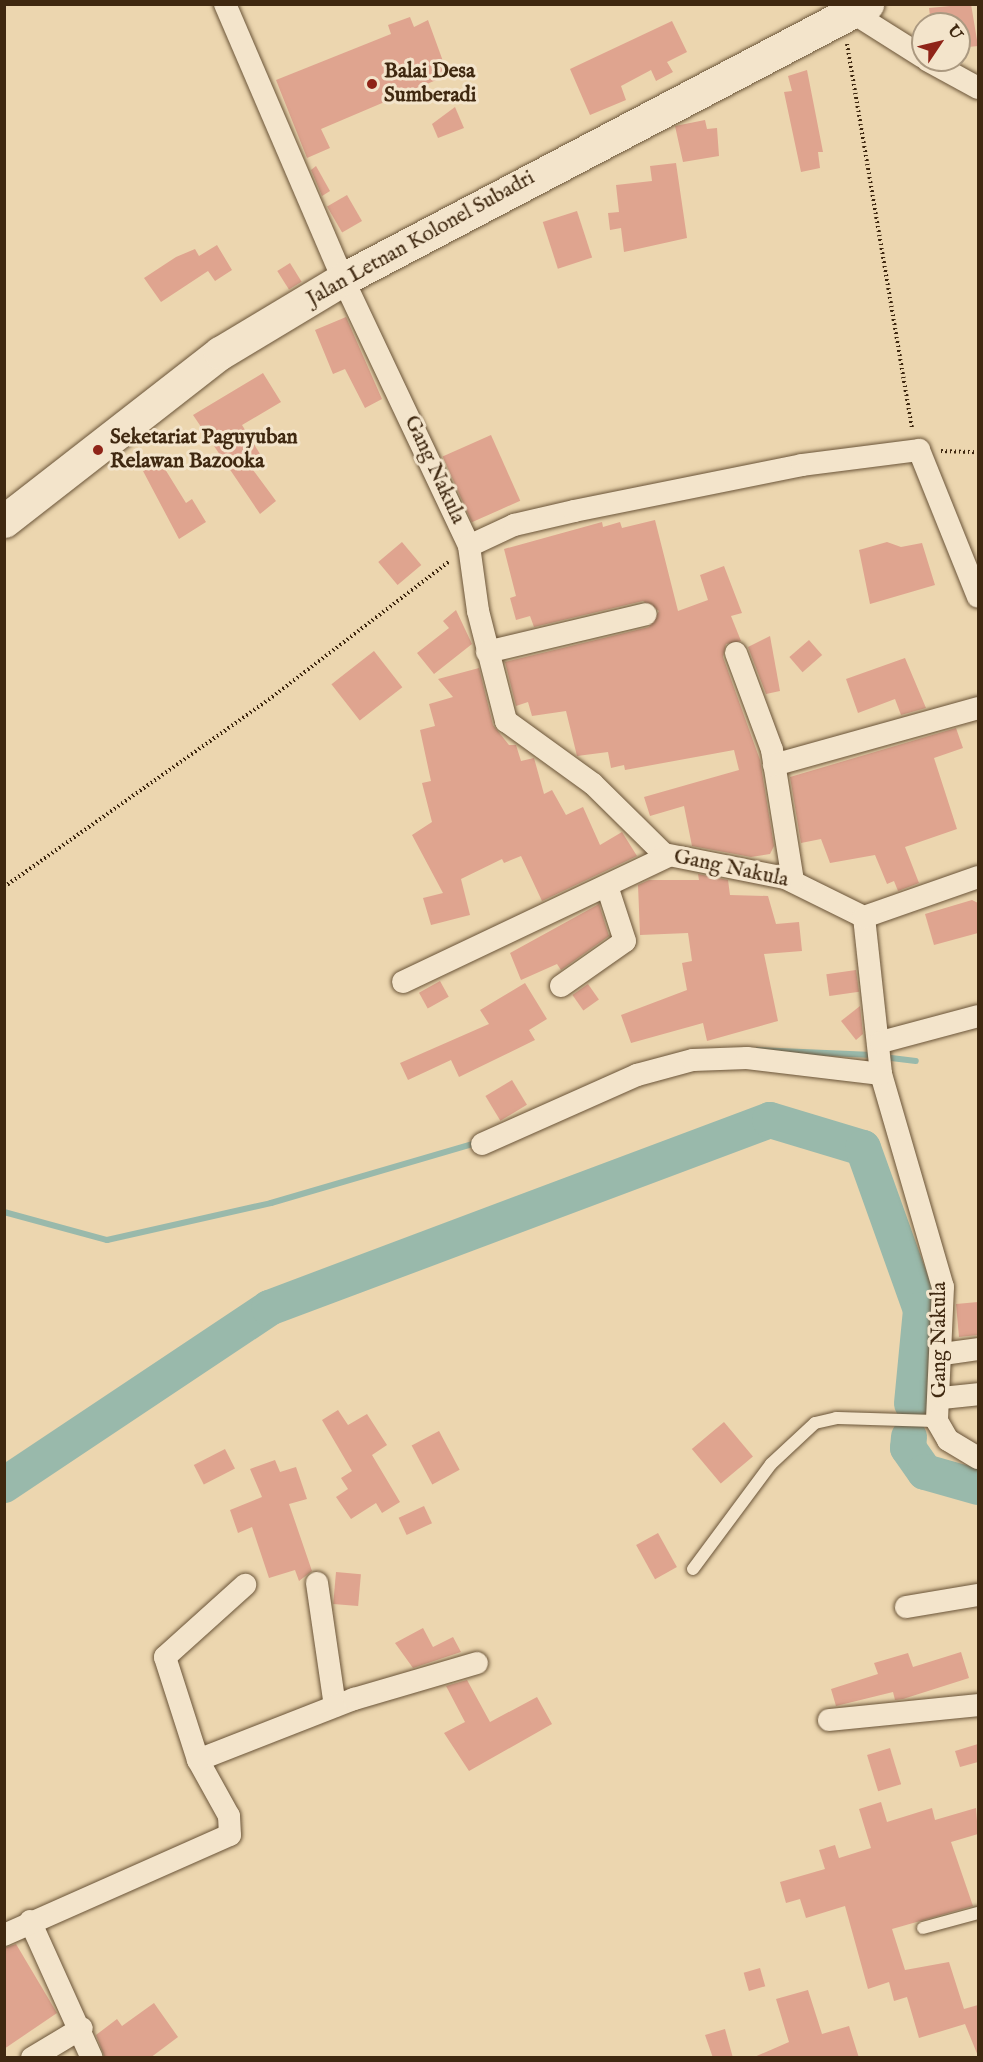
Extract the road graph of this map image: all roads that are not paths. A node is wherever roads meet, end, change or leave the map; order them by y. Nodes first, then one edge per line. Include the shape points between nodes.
1 (225, 4) edge
2 (853, 10) edge
3 (911, 49) edge
4 (949, 72) edge
5 (978, 88) edge
6 (343, 279) junction
7 (4, 521) edge
8 (470, 546) junction
9 (978, 597) edge
10 (646, 614) dead end
11 (487, 652) junction
12 (736, 653) dead end
13 (978, 708) edge
14 (774, 765) junction
15 (668, 856) junction
16 (978, 877) edge
17 (793, 881) junction
18 (608, 886) junction
19 (864, 916) junction
20 (404, 982) dead end
21 (561, 986) dead end
22 (978, 1016) edge
23 (881, 1059) junction
24 (482, 1144) dead end
25 (978, 1349) edge
26 (943, 1354) junction
27 (978, 1394) edge
28 (942, 1398) junction
29 (937, 1421) junction
30 (976, 1454) edge
31 (693, 1569) dead end
32 (318, 1583) dead end
33 (245, 1585) dead end
34 (978, 1595) edge
35 (906, 1607) dead end
36 (477, 1663) dead end
37 (978, 1705) edge
38 (335, 1706) junction
39 (829, 1720) dead end
40 (198, 1760) junction
41 (978, 1913) edge
42 (30, 1921) junction
43 (923, 1928) dead end
44 (4, 1935) edge
45 (82, 2028) junction
46 (32, 2058) edge
47 (92, 2058) edge

1 - 6 street, Gang Nakula
2 - 3 street
2 - 6 main road, Jalan Letnan Kolonel Subadri
4 - 5 street
6 - 7 main road, Jalan Letnan Kolonel Subadri via 220,353
6 - 8 street, Gang Nakula
8 - 9 street via 514,525 574,511 802,465 919,450
8 - 11 street, Gang Nakula
10 - 11 street
11 - 15 street, Gang Nakula via 506,721 593,784
12 - 14 street
13 - 14 street
14 - 17 street
15 - 17 street, Gang Nakula
15 - 18 street
16 - 19 street
17 - 19 street, Gang Nakula
18 - 20 street
18 - 21 street via 625,940
19 - 23 street, Gang Nakula
22 - 23 street
23 - 24 street via 693,1060 637,1075
23 - 26 street, Gang Nakula via 943,1287
25 - 26 street
26 - 28 street, Gang Nakula
27 - 28 street
28 - 29 street, Gang Nakula
29 - 30 street, Gang Nakula via 948,1440
29 - 31 lane via 836,1418 815,1423 771,1464
32 - 38 street
33 - 40 street via 165,1657
34 - 35 street
36 - 38 street
37 - 39 street
38 - 40 street
40 - 42 street via 229,1816 227,1839
41 - 43 lane
42 - 44 street
42 - 45 street
45 - 46 street
45 - 47 street

